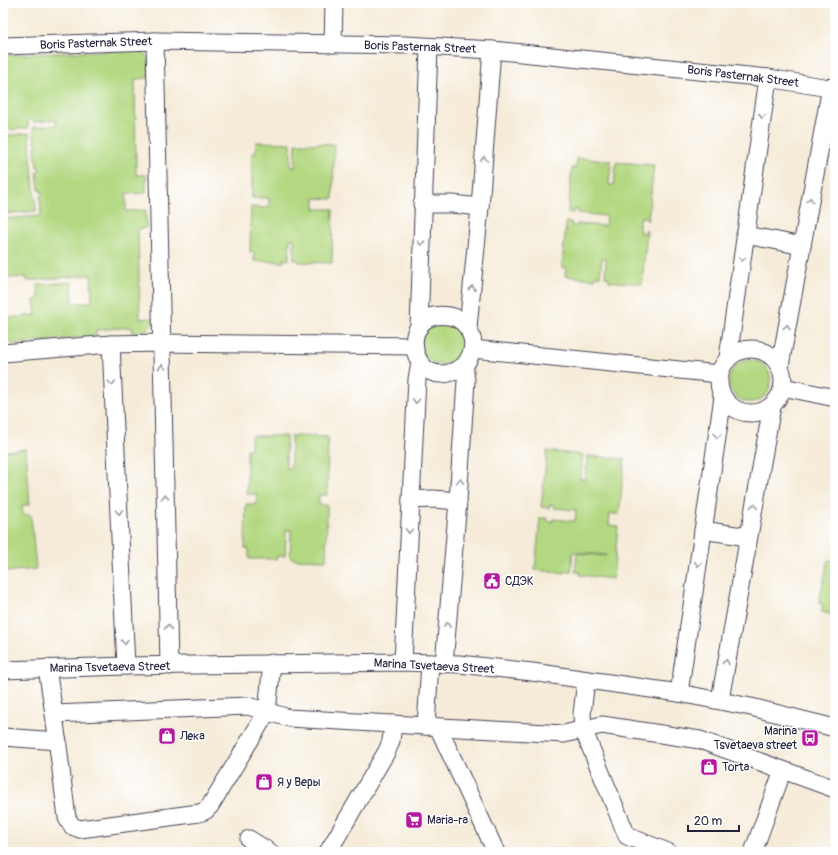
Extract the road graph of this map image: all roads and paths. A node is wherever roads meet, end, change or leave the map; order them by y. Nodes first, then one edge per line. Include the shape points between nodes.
1 (334, 3) edge
2 (155, 41) junction
3 (332, 44) junction
4 (3, 46) edge
5 (429, 47) junction
6 (492, 50) junction
7 (768, 78) junction
8 (833, 88) edge
9 (422, 204) junction
10 (480, 207) junction
11 (745, 235) junction
12 (802, 246) junction
13 (468, 327) junction
14 (419, 328) junction
15 (162, 343) junction
16 (111, 344) junction
17 (414, 346) junction
18 (473, 349) junction
19 (3, 353) edge
20 (728, 358) junction
21 (420, 363) junction
22 (465, 365) junction
23 (780, 366) junction
24 (719, 374) junction
25 (783, 387) junction
26 (723, 397) junction
27 (835, 398) edge
28 (772, 406) junction
29 (411, 500) junction
30 (458, 501) junction
31 (703, 530) junction
32 (748, 537) junction
33 (404, 662) junction
34 (272, 663) junction
35 (437, 663) junction
36 (126, 666) junction
37 (169, 666) junction
38 (47, 668) junction
39 (3, 670) edge
40 (586, 680) junction
41 (679, 693) junction
42 (720, 700) junction
43 (267, 712) junction
44 (54, 714) junction
45 (392, 724) junction
46 (432, 726) junction
47 (835, 728) edge
48 (583, 729) junction
49 (3, 737) edge
50 (58, 741) junction
51 (783, 770) junction
52 (835, 789) edge
53 (249, 839) dead end
54 (270, 852) edge
55 (328, 852) edge
56 (496, 852) edge
57 (668, 852) edge
58 (753, 852) edge

1 - 3 street
2 - 3 street, Boris Pasternak Street
2 - 4 street, Boris Pasternak Street
2 - 15 street
3 - 5 street, Boris Pasternak Street
5 - 6 street, Boris Pasternak Street
5 - 9 street
6 - 7 street, Boris Pasternak Street
10 -> 6 street
7 - 8 street, Boris Pasternak Street
7 -> 11 street
12 -> 8 street
9 - 10 street
9 -> 14 street
13 -> 10 street
11 - 12 street
11 -> 20 street
23 -> 12 street
13 - 14 street via 453,316 443,315 434,316
13 - 18 street
14 - 17 street via 414,337
15 - 16 street
15 - 17 street
37 -> 15 street
16 - 19 street
16 -> 36 street
17 - 21 street
18 - 22 street
18 - 24 street
20 - 23 street via 736,352 756,348 774,358
20 - 24 street
21 - 22 street via 442,374 457,371
21 -> 29 street
30 -> 22 street
23 - 25 street
24 - 26 street via 719,387
25 - 27 street
25 - 28 street
26 - 28 street via 730,406 740,411 751,413
26 -> 31 street
32 -> 28 street
29 - 30 street
29 -> 33 street
35 -> 30 street
31 - 32 street
31 -> 41 street
42 -> 32 street
33 - 34 street, Marina Tsvetaeva Street
33 - 35 street, Marina Tsvetaeva Street
34 - 37 street, Marina Tsvetaeva Street
34 - 43 street
35 - 40 street, Marina Tsvetaeva Street
35 - 46 street
36 - 37 street, Marina Tsvetaeva Street
36 - 38 street, Marina Tsvetaeva Street
38 - 39 street, Marina Tsvetaeva Street
38 - 44 street
40 - 41 street, Marina Tsvetaeva Street
40 - 48 street
41 - 42 street, Marina Tsvetaeva Street
42 - 47 street, Marina Tsvetaeva Street
43 - 44 street via 248,706
43 - 45 street via 289,718
43 - 50 street via 210,806 196,814 80,828 72,826 68,818
44 - 50 street
45 - 46 street
45 - 55 street via 391,741 387,751
46 - 48 street via 564,734
46 - 56 street
48 - 51 street via 602,725 700,740
48 - 57 street via 627,836
49 - 50 street
51 - 52 street
51 - 58 street
53 - 54 street

